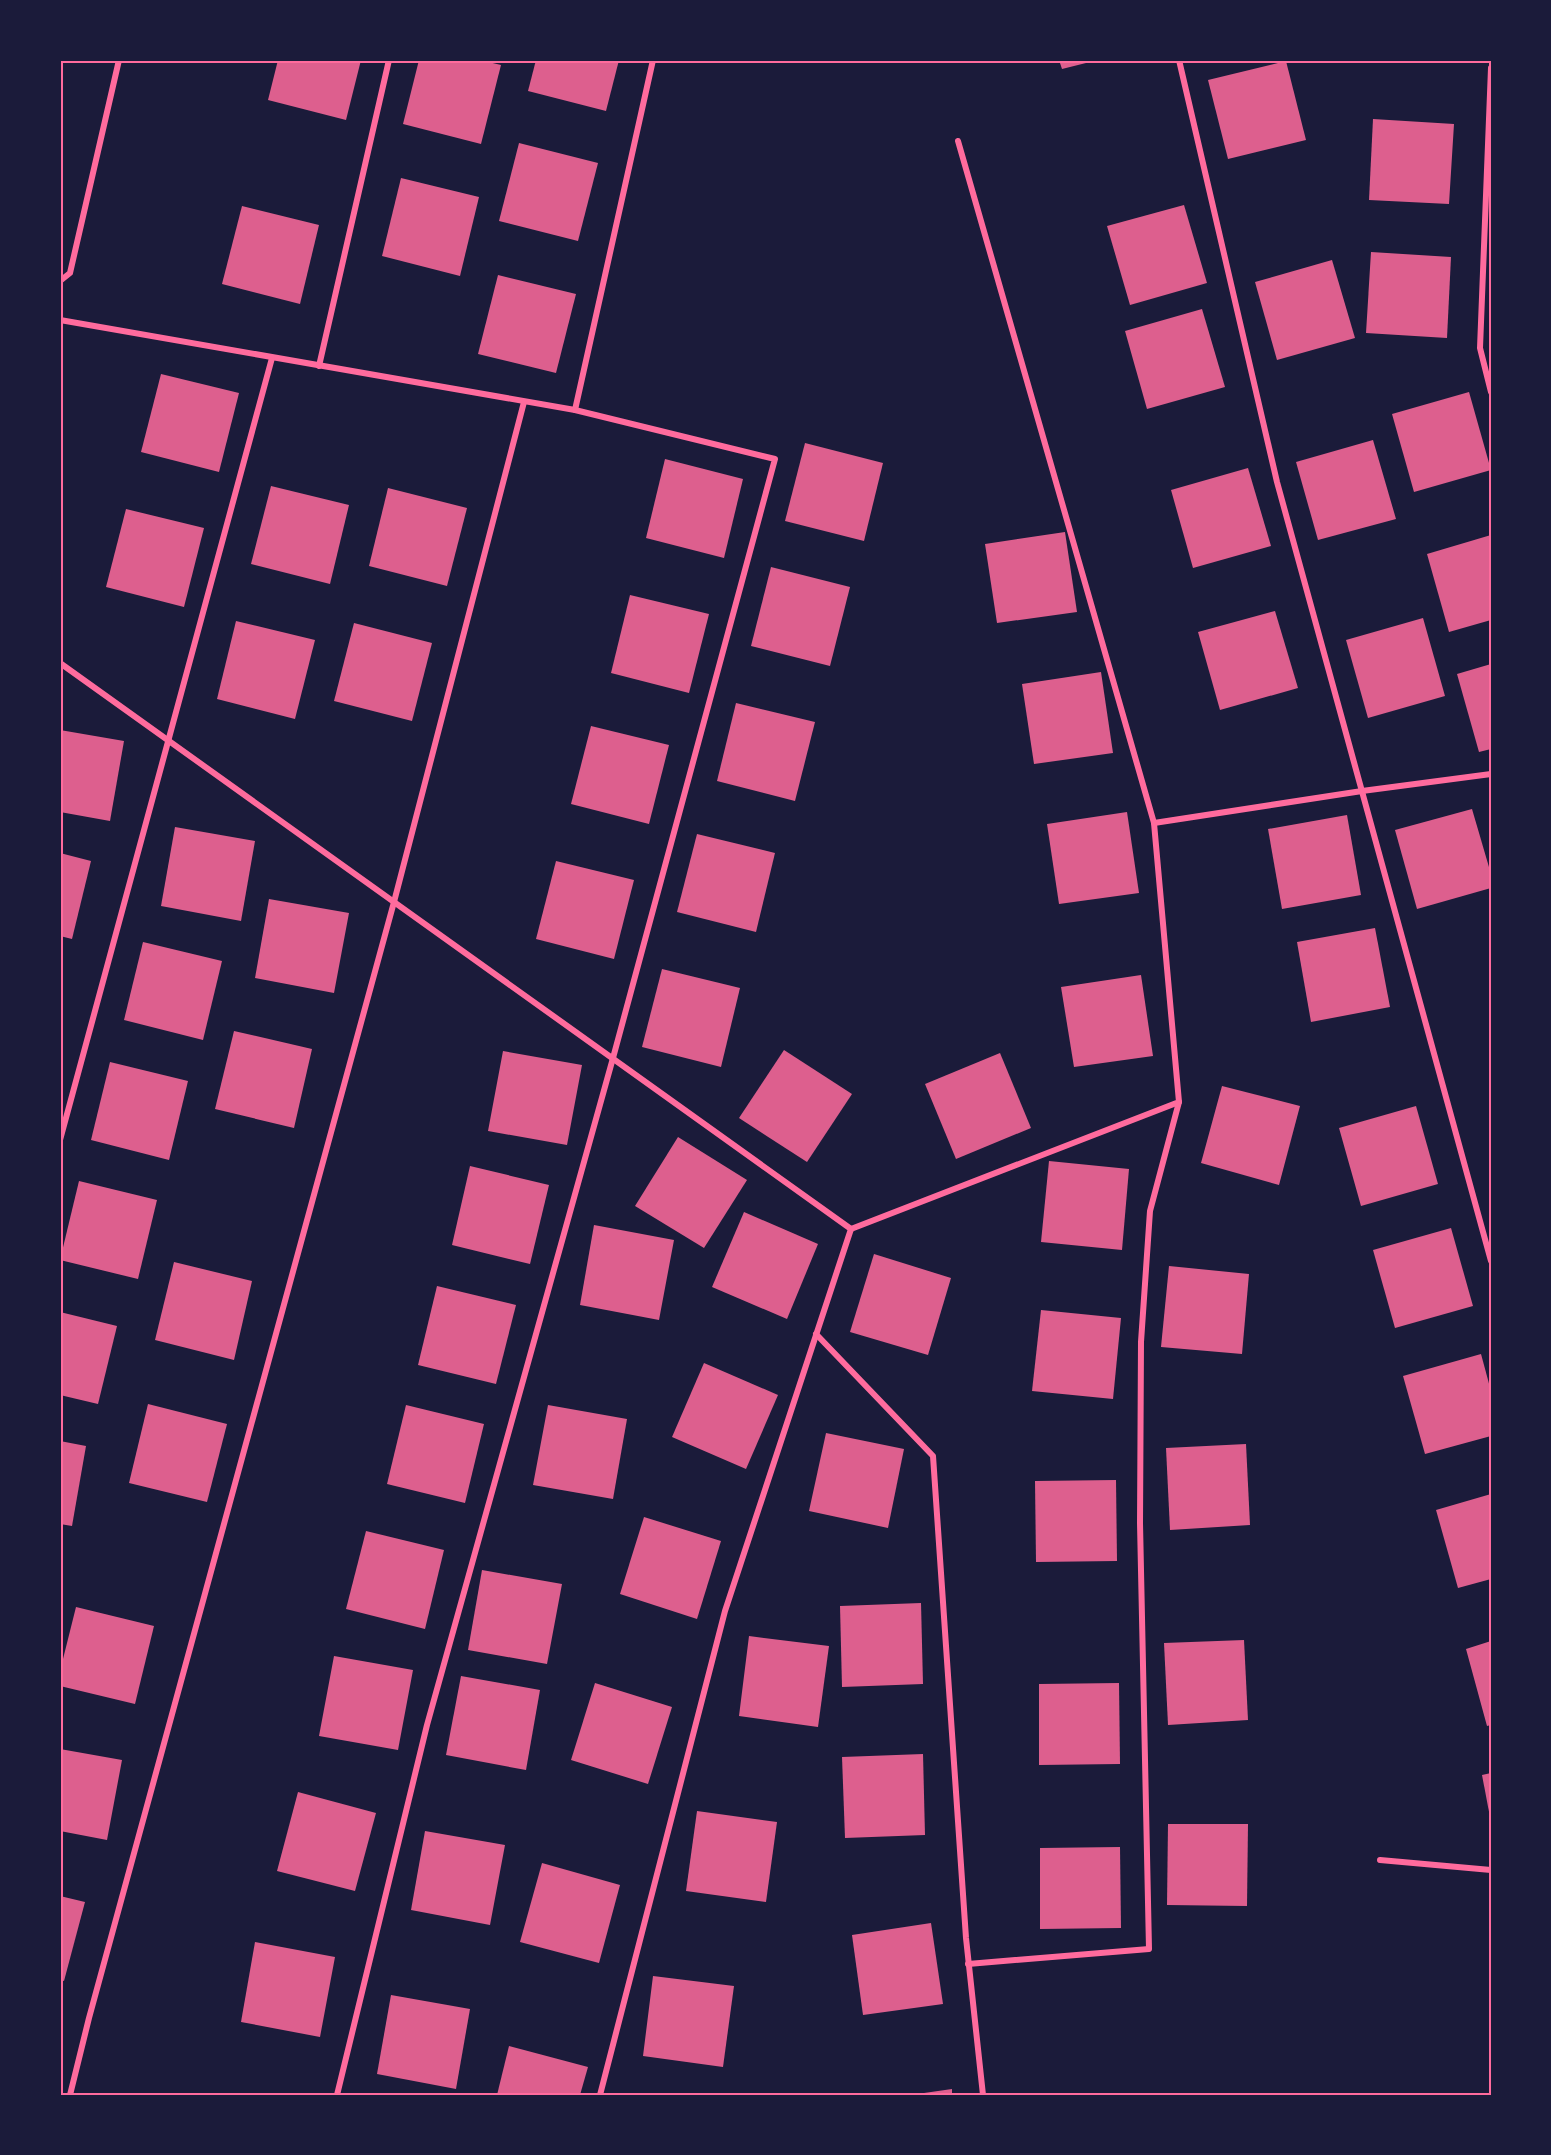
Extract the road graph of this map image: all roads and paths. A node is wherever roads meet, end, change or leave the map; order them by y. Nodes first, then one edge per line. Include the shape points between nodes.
1 (119, 60) edge
2 (390, 60) edge
3 (653, 60) edge
4 (1179, 60) edge
5 (1491, 68) edge
6 (958, 141) dead end
7 (60, 281) edge
8 (60, 320) edge
9 (272, 358) junction
10 (319, 366) junction
11 (1491, 392) edge
12 (524, 402) junction
13 (575, 410) junction
14 (60, 663) edge
15 (169, 741) junction
16 (1491, 774) edge
17 (1362, 791) junction
18 (1154, 823) junction
19 (394, 902) junction
20 (613, 1058) junction
21 (1179, 1102) junction
22 (60, 1140) edge
23 (851, 1229) junction
24 (1491, 1261) edge
25 (816, 1334) junction
26 (1380, 1860) dead end
27 (1491, 1870) edge
28 (968, 1964) junction
29 (70, 2095) edge
30 (337, 2095) edge
31 (600, 2095) edge
32 (983, 2095) edge

1 - 7 street via 70,273
2 - 10 street
3 - 13 street
4 - 17 street via 1277,482
5 - 11 street via 1480,348
6 - 18 street
8 - 9 street
9 - 10 street
9 - 15 street
10 - 12 street
12 - 13 street
12 - 19 street
13 - 20 street via 775,459
14 - 15 street
15 - 19 street
15 - 22 street
16 - 17 street
17 - 18 street
17 - 24 street
18 - 21 street
19 - 20 street
19 - 29 street
20 - 23 street
20 - 30 street via 427,1725
21 - 23 street
21 - 28 street via 1150,1210 1141,1342 1140,1523 1149,1949
23 - 25 street
25 - 28 street via 933,1456
25 - 31 street via 724,1611
26 - 27 street
28 - 32 street

